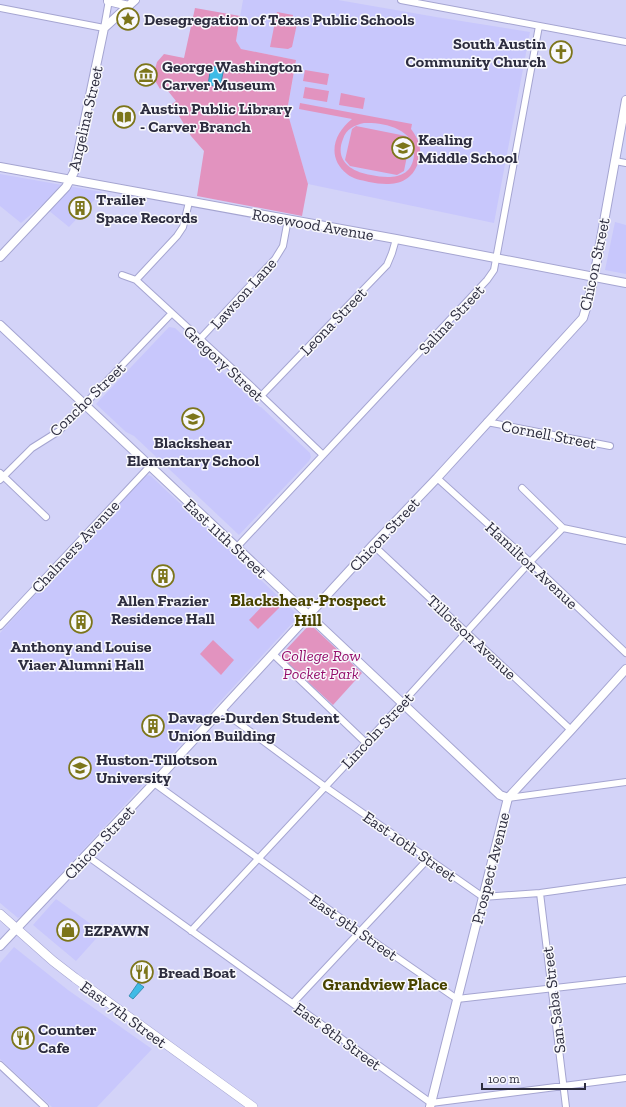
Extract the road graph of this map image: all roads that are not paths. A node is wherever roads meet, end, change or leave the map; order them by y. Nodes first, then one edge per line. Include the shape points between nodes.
1 (401, 0) edge
2 (443, 0) edge
3 (108, 1) edge
4 (132, 3) edge
5 (442, 7) junction
6 (0, 8) edge
7 (539, 26) junction
8 (104, 28) junction
9 (626, 42) edge
10 (626, 100) edge
11 (615, 161) junction
12 (626, 163) edge
13 (0, 167) edge
14 (70, 179) junction
15 (189, 202) junction
16 (288, 219) junction
17 (396, 239) junction
18 (0, 257) edge
19 (496, 258) junction
20 (122, 275) dead end
21 (594, 277) junction
22 (136, 280) junction
23 (626, 283) edge
24 (171, 314) junction
25 (0, 325) edge
26 (199, 340) junction
27 (261, 396) junction
28 (85, 405) junction
29 (488, 422) junction
30 (610, 446) dead end
31 (322, 456) junction
32 (150, 466) junction
33 (1, 477) edge
34 (437, 478) junction
35 (522, 488) dead end
36 (46, 516) dead end
37 (563, 528) junction
38 (626, 541) edge
39 (373, 545) junction
40 (236, 548) junction
41 (530, 562) junction
42 (308, 615) junction
43 (0, 626) edge
44 (467, 632) junction
45 (626, 653) edge
46 (273, 654) junction
47 (626, 668) edge
48 (402, 703) junction
49 (221, 710) junction
50 (571, 730) junction
51 (366, 743) junction
52 (626, 782) edge
53 (154, 783) junction
54 (324, 786) junction
55 (508, 798) junction
56 (86, 855) junction
57 (257, 858) junction
58 (428, 859) junction
59 (626, 881) edge
60 (540, 893) junction
61 (483, 897) junction
62 (0, 914) edge
63 (16, 929) junction
64 (191, 931) junction
65 (360, 932) junction
66 (0, 946) edge
67 (626, 980) edge
68 (552, 988) junction
69 (457, 999) junction
70 (293, 1003) junction
71 (0, 1065) edge
72 (626, 1078) edge
73 (563, 1086) junction
74 (431, 1105) edge
75 (45, 1107) edge
76 (253, 1107) edge
77 (566, 1107) edge

1 - 5 street
2 - 5 street
3 - 4 street
3 - 8 street, Angelina Street
4 - 8 street
5 - 7 street
6 - 8 street
7 - 9 street
7 - 19 street, Salina Street
8 - 14 street, Angelina Street via 81,142
10 - 11 street, Chicon Street
11 - 12 street
11 - 21 street, Chicon Street
13 - 14 street, Rosewood Avenue
14 - 15 street, Rosewood Avenue
14 - 18 street, Angelina Street via 66,187
15 - 16 street, Rosewood Avenue
15 - 22 street via 183,227 177,236
16 - 17 street, Rosewood Avenue
16 - 26 street, Lawson Lane via 282,246 275,259
17 - 19 street, Rosewood Avenue
17 - 27 street, Leona Street via 387,265
19 - 21 street, Rosewood Avenue
19 - 31 street, Salina Street via 494,270 487,280
20 - 22 street, Gregory Street
21 - 23 street, Rosewood Avenue
21 - 29 street, Chicon Street via 582,318
22 - 24 street, Gregory Street
24 - 26 street, Gregory Street
24 - 28 street, Concho Street
25 - 28 street, East 11th Street
26 - 27 street, Gregory Street
27 - 31 street, Gregory Street
28 - 32 street, East 11th Street
28 - 33 street, Concho Street via 59,431 29,451
29 - 30 street, Cornell Street
29 - 34 street, Chicon Street
31 - 40 street, Salina Street
32 - 40 street, East 11th Street
32 - 43 street, Chalmers Avenue
33 - 36 street
34 - 39 street, Chicon Street
34 - 41 street, Hamilton Avenue
35 - 37 street
37 - 38 street
37 - 41 street, Lincoln Street
39 - 42 street, Chicon Street
39 - 44 street, Tillotson Avenue
40 - 42 street, East 11th Street
41 - 44 street, Lincoln Street
41 - 45 street, Hamilton Avenue
42 - 46 street, Chicon Street
42 - 48 street, East 11th Street
44 - 48 street, Lincoln Street
44 - 50 street, Tillotson Avenue
46 - 49 street, Chicon Street
46 - 51 street
47 - 50 street, Prospect Avenue
48 - 51 street, Lincoln Street
48 - 55 street, East 11th Street via 500,795
49 - 53 street, Chicon Street
49 - 54 street, East 10th Street
50 - 55 street, Prospect Avenue
51 - 54 street, Lincoln Street
52 - 55 street
53 - 56 street, Chicon Street
53 - 57 street, East 9th Street
54 - 57 street, Lincoln Street
54 - 58 street, East 10th Street
55 - 61 street, Prospect Avenue
56 - 63 street, Chicon Street
56 - 64 street, East 8th Street
57 - 64 street, Lincoln Street
57 - 65 street, East 9th Street
58 - 61 street, East 10th Street
58 - 65 street
59 - 60 street
60 - 61 street
60 - 68 street, San Saba Street
61 - 69 street, Prospect Avenue
62 - 63 main road, East 7th Street
63 - 66 street, Chicon Street
63 - 76 main road, East 7th Street via 75,978
64 - 70 street, East 8th Street
65 - 69 street, East 9th Street
65 - 70 street
67 - 68 street
68 - 69 street
68 - 73 street, San Saba Street
69 - 74 street, Prospect Avenue
70 - 74 street, East 8th Street
71 - 75 street
72 - 73 street
73 - 74 street
73 - 77 street, San Saba Street

